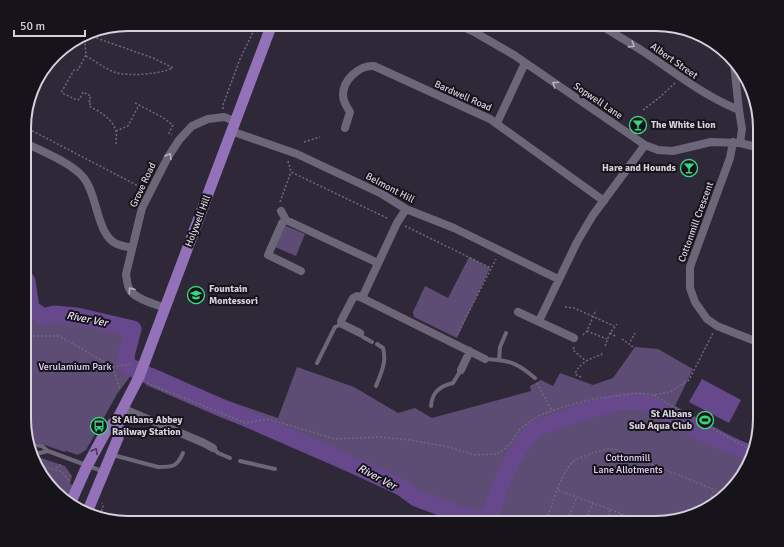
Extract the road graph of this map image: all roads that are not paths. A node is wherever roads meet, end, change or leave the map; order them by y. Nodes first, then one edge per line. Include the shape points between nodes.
1 (269, 31) edge
2 (471, 31) edge
3 (610, 31) edge
4 (525, 63) junction
5 (735, 71) edge
6 (739, 110) junction
7 (497, 123) junction
8 (233, 126) junction
9 (345, 128) dead end
10 (737, 143) junction
11 (645, 145) junction
12 (31, 146) edge
13 (753, 146) edge
14 (604, 201) junction
15 (406, 209) junction
16 (281, 211) road end
17 (286, 220) junction
18 (132, 248) junction
19 (378, 263) junction
20 (301, 271) dead end
21 (558, 279) junction
22 (362, 298) junction
23 (164, 308) junction
24 (518, 312) dead end
25 (539, 321) junction
26 (342, 324) junction
27 (506, 333) dead end
28 (360, 334) joint
29 (574, 338) dead end
30 (753, 339) edge
31 (372, 342) dead end
32 (377, 344) dead end
33 (470, 351) junction
34 (485, 359) joint
35 (499, 360) junction
36 (317, 362) dead end
37 (461, 370) joint
38 (535, 378) road end
39 (376, 386) dead end
40 (431, 406) dead end
41 (121, 412) junction
42 (34, 445) edge
43 (213, 448) joint
44 (48, 451) junction
45 (37, 453) edge
46 (183, 453) dead end
47 (112, 455) junction
48 (230, 458) dead end
49 (240, 461) dead end
50 (87, 466) junction
51 (275, 469) dead end
52 (104, 472) junction
53 (72, 498) edge
54 (89, 508) edge

1 - 8 main road, Holywell Hill
2 - 4 street, Sopwell Lane
3 -> 6 street, Albert Street via 718,102
4 - 7 street
11 -> 4 street, Sopwell Lane
5 - 6 street, Cottonmill Crescent
6 - 10 street, Cottonmill Crescent via 742,129
7 - 9 street, Bardwell Road via 369,66 363,67 346,83 343,97 350,112
7 - 14 street, Bardwell Road
8 - 15 street, Belmont Hill via 382,194
18 -> 8 street, Grove Road via 142,208 179,140 192,126 208,119 224,117
8 - 23 main road, Holywell Hill
10 - 11 street, Sopwell Lane via 711,142 673,151 658,150
10 - 13 street, Sopwell Lane
10 - 30 street, Cottonmill Crescent via 690,267 690,288 695,302 708,319 717,326
11 - 14 street
12 - 18 street via 73,168 82,176 88,184 106,233 118,245
14 - 21 street via 577,242
15 - 19 street via 397,222
15 - 21 street, Belmont Hill via 442,223
16 - 17 street
17 - 19 street
17 - 20 street via 282,223 268,255
23 -> 18 street, Grove Road via 135,296 127,286 126,274
19 - 22 street
21 - 25 street
22 - 26 street via 354,297 351,300
22 - 33 street
23 - 41 main road, Holywell Hill via 140,373
24 - 25 street
25 - 29 street
26 - 28 street
26 - 36 lane via 335,327
27 - 35 lane via 500,347
28 - 31 lane
32 - 39 lane via 383,348 385,359
33 - 34 street
33 - 37 street
34 - 35 lane
35 - 38 lane via 515,363
37 - 40 lane via 453,383 435,392
41 - 43 street
41 - 47 main road, Holywell Hill via 118,438
50 -> 41 main road, Holywell Hill
42 - 44 lane via 42,446
43 - 48 lane
44 - 45 lane
44 - 50 lane
46 - 47 lane via 179,463 166,467 151,466
47 - 52 main road, Holywell Hill
49 - 51 lane
50 - 52 lane
50 - 53 main road, Holywell Hill
52 - 54 main road, Holywell Hill

